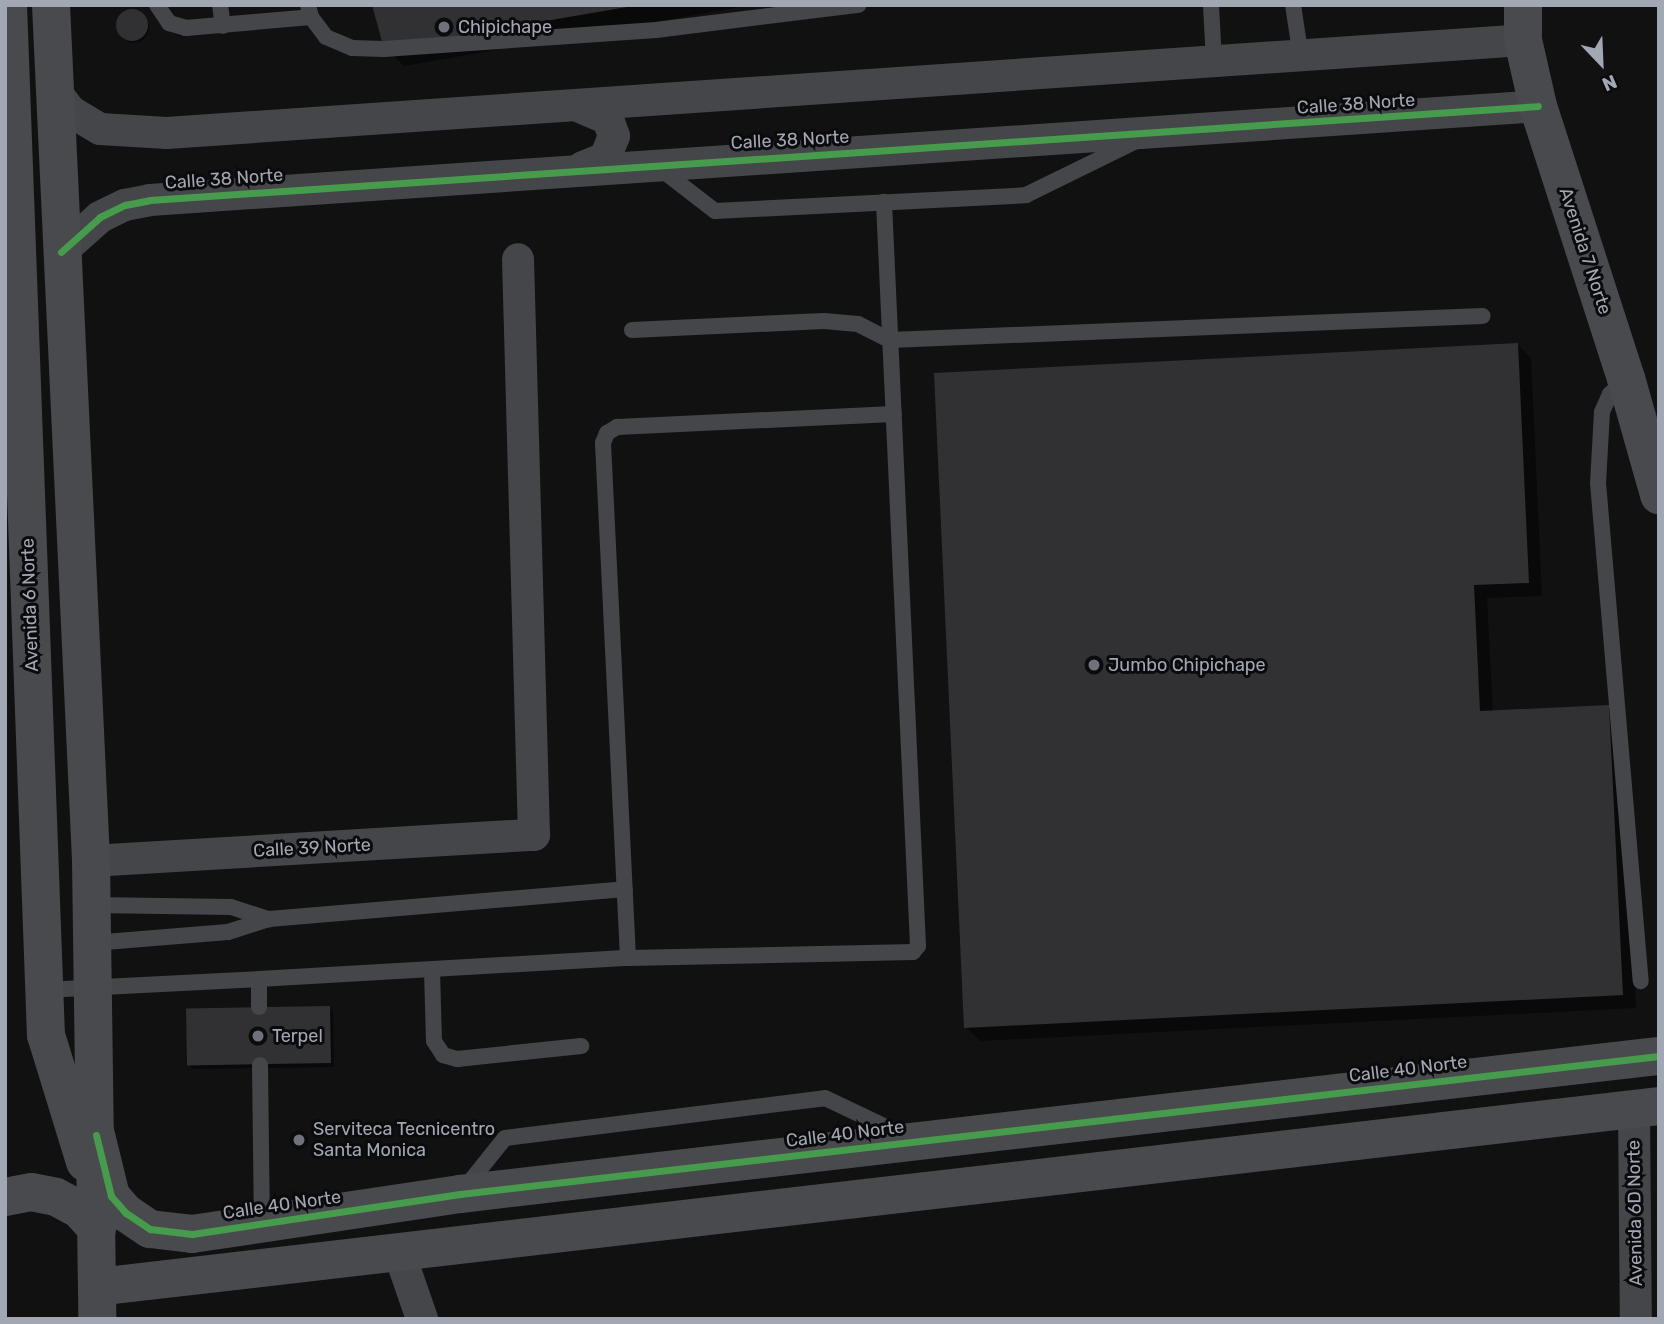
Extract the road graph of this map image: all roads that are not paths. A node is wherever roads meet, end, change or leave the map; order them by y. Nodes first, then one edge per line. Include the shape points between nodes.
1 (8, 5) edge
2 (51, 5) edge
3 (157, 5) edge
4 (220, 5) edge
5 (858, 5) edge
6 (1211, 5) edge
7 (1293, 5) edge
8 (309, 11) edge
9 (1523, 23) edge
10 (223, 26) junction
11 (1301, 57) junction
12 (1214, 62) junction
13 (55, 91) junction
14 (659, 101) junction
15 (1538, 106) junction
16 (580, 107) junction
17 (1146, 136) junction
18 (654, 163) junction
19 (583, 167) junction
20 (884, 202) junction
21 (61, 252) junction
22 (518, 259) dead end
23 (1483, 316) dead end
24 (632, 330) dead end
25 (890, 340) junction
26 (1626, 378) junction
27 (894, 414) junction
28 (1659, 495) edge
29 (90, 861) junction
30 (625, 889) junction
31 (92, 905) junction
32 (269, 919) junction
33 (93, 943) junction
34 (628, 958) junction
35 (432, 970) junction
36 (258, 979) junction
37 (1641, 981) dead end
38 (95, 988) junction
39 (44, 990) junction
40 (259, 1007) dead end
41 (582, 1046) dead end
42 (1659, 1056) edge
43 (260, 1065) dead end
44 (1646, 1107) edge
45 (96, 1135) junction
46 (918, 1142) junction
47 (460, 1194) junction
48 (5, 1197) edge
49 (97, 1213) junction
50 (262, 1224) junction
51 (400, 1255) junction
52 (97, 1303) edge
53 (422, 1319) edge
54 (1636, 1319) edge

1 - 39 street, Avenida 6 Norte
2 - 13 street, Avenida 6 Norte
3 - 10 lane via 169,23 186,28
4 - 10 lane
5 - 8 lane via 656,30 384,49 326,37
6 - 12 lane
7 - 11 lane
8 - 10 lane
9 - 11 street
9 - 15 street, Avenida 7 Norte
11 - 12 street
12 - 14 street
13 - 16 street via 83,120 121,132
13 - 21 street, Avenida 6 Norte
14 - 16 street
14 - 18 street via 640,113 632,129 638,153
15 - 17 street, Calle 38 Norte
15 - 26 street, Avenida 7 Norte
16 - 19 street via 608,119 614,136 605,158
17 - 18 street, Calle 38 Norte
17 - 20 lane via 1026,195
18 - 19 street, Calle 38 Norte
18 - 20 lane via 715,211
19 - 21 street, Calle 38 Norte via 150,200 100,217
20 - 25 lane
21 - 29 street, Avenida 6 Norte
22 - 29 street, Calle 39 Norte via 534,835
23 - 25 lane
24 - 25 lane via 824,321 858,324
25 - 27 lane
26 - 28 street, Avenida 7 Norte
26 - 37 lane via 1610,394 1602,412 1598,483
27 - 30 lane via 617,427 607,433 603,443
27 - 34 lane via 918,946 906,956
29 - 31 street, Avenida 6 Norte
30 - 32 lane
30 - 34 lane
31 - 32 lane via 231,907
31 - 33 street, Avenida 6 Norte
32 - 33 lane via 229,932
33 - 38 street, Avenida 6 Norte
34 - 35 lane
35 - 36 lane
35 - 41 lane via 434,1041 443,1055 457,1059
36 - 38 lane
36 - 40 lane
38 - 39 lane
38 - 45 street, Avenida 6 Norte
39 - 49 street, Avenida 6 Norte via 53,1066
42 - 46 street, Calle 40 Norte
43 - 50 lane
44 - 51 street
44 - 54 street, Avenida 6D Norte
45 - 49 street, Avenida 6 Norte
45 - 50 street, Calle 40 Norte via 111,1196 141,1225 162,1233 192,1234
46 - 47 street, Calle 40 Norte
46 - 47 lane via 825,1098 505,1138
47 - 50 street, Calle 40 Norte
48 - 49 street via 31,1192
49 - 52 street, Avenida 6 Norte
51 - 52 street
51 - 53 street

